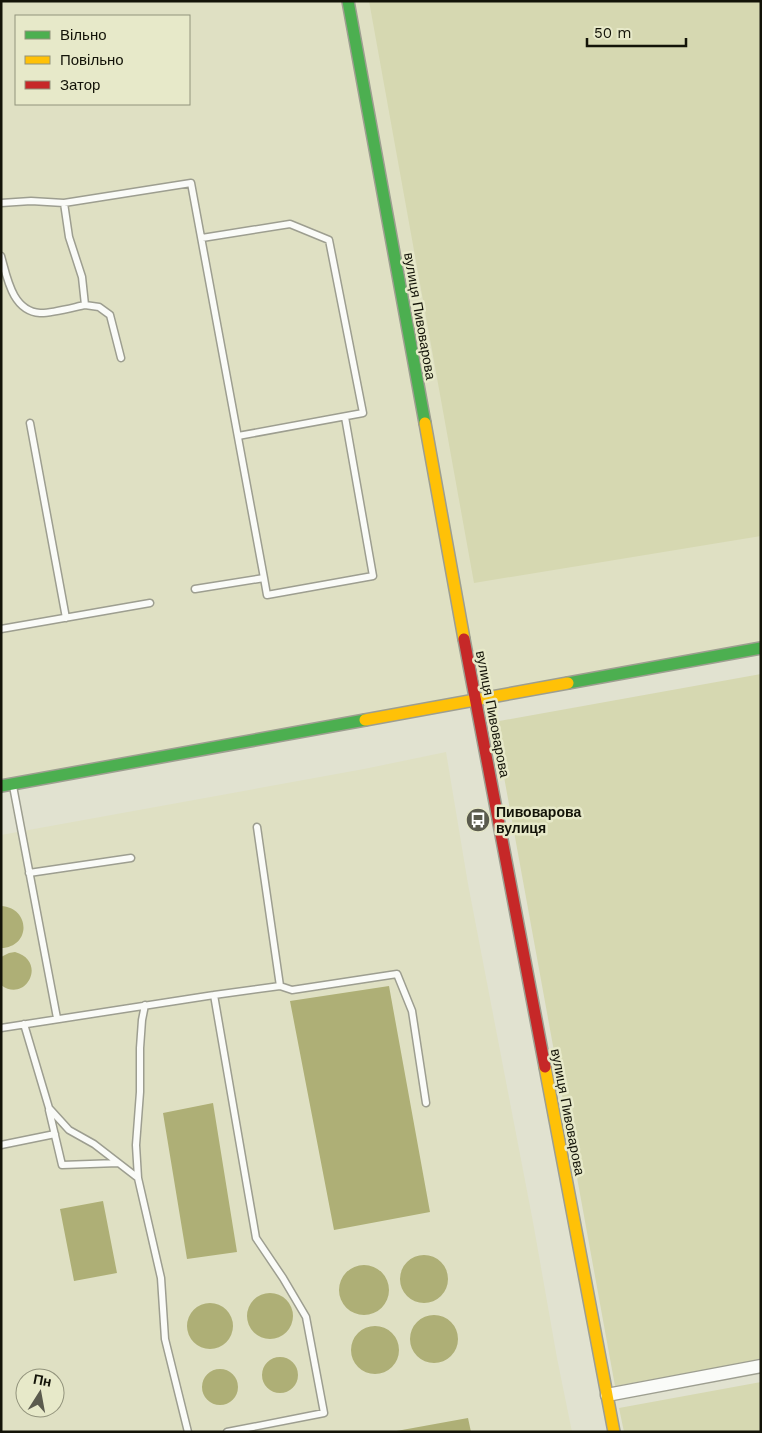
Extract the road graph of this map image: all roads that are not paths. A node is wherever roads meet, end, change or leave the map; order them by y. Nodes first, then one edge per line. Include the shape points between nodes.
1 (348, 1) edge
2 (1, 203) edge
3 (64, 203) junction
4 (202, 238) junction
5 (1, 256) edge
6 (86, 305) junction
7 (121, 358) dead end
8 (345, 417) junction
9 (30, 423) dead end
10 (238, 436) junction
11 (264, 578) junction
12 (195, 589) dead end
13 (150, 603) dead end
14 (66, 618) junction
15 (1, 629) edge
16 (761, 648) edge
17 (475, 699) junction
18 (7, 785) edge
19 (257, 827) dead end
20 (131, 858) dead end
21 (29, 873) junction
22 (280, 986) junction
23 (214, 995) junction
24 (145, 1005) junction
25 (57, 1018) junction
26 (24, 1024) junction
27 (1, 1028) edge
28 (426, 1104) dead end
29 (49, 1108) junction
30 (55, 1134) junction
31 (1, 1145) edge
32 (119, 1163) junction
33 (138, 1178) junction
34 (761, 1366) edge
35 (607, 1395) junction
36 (188, 1432) edge
37 (227, 1432) edge
38 (614, 1432) edge

1 - 17 street, вулиця Пивоварова
2 - 3 lane
3 - 4 lane via 192,183
3 - 6 lane
4 - 8 lane via 290,224 329,240 363,413
4 - 10 lane
5 - 6 lane via 13,293 24,307 40,313
6 - 7 lane via 99,307 110,315
8 - 10 lane
8 - 11 lane via 373,576 267,594
9 - 14 lane
10 - 11 lane
11 - 12 lane
13 - 14 lane
14 - 15 lane
16 - 17 street
17 - 18 street
17 - 35 street, вулиця Пивоварова
18 - 21 lane
19 - 22 lane
20 - 21 lane
21 - 25 lane
22 - 23 lane
22 - 28 lane via 292,990 397,974 412,1011
23 - 24 lane
23 - 37 lane via 256,1238 306,1317 324,1413
24 - 25 lane
24 - 33 lane via 136,1144
25 - 26 lane
26 - 27 lane
26 - 29 lane
29 - 30 lane
29 - 32 lane via 69,1130
30 - 31 lane
30 - 32 lane via 62,1165
32 - 33 lane
33 - 36 lane via 161,1278 165,1339
34 - 35 street
35 - 38 street, вулиця Пивоварова

